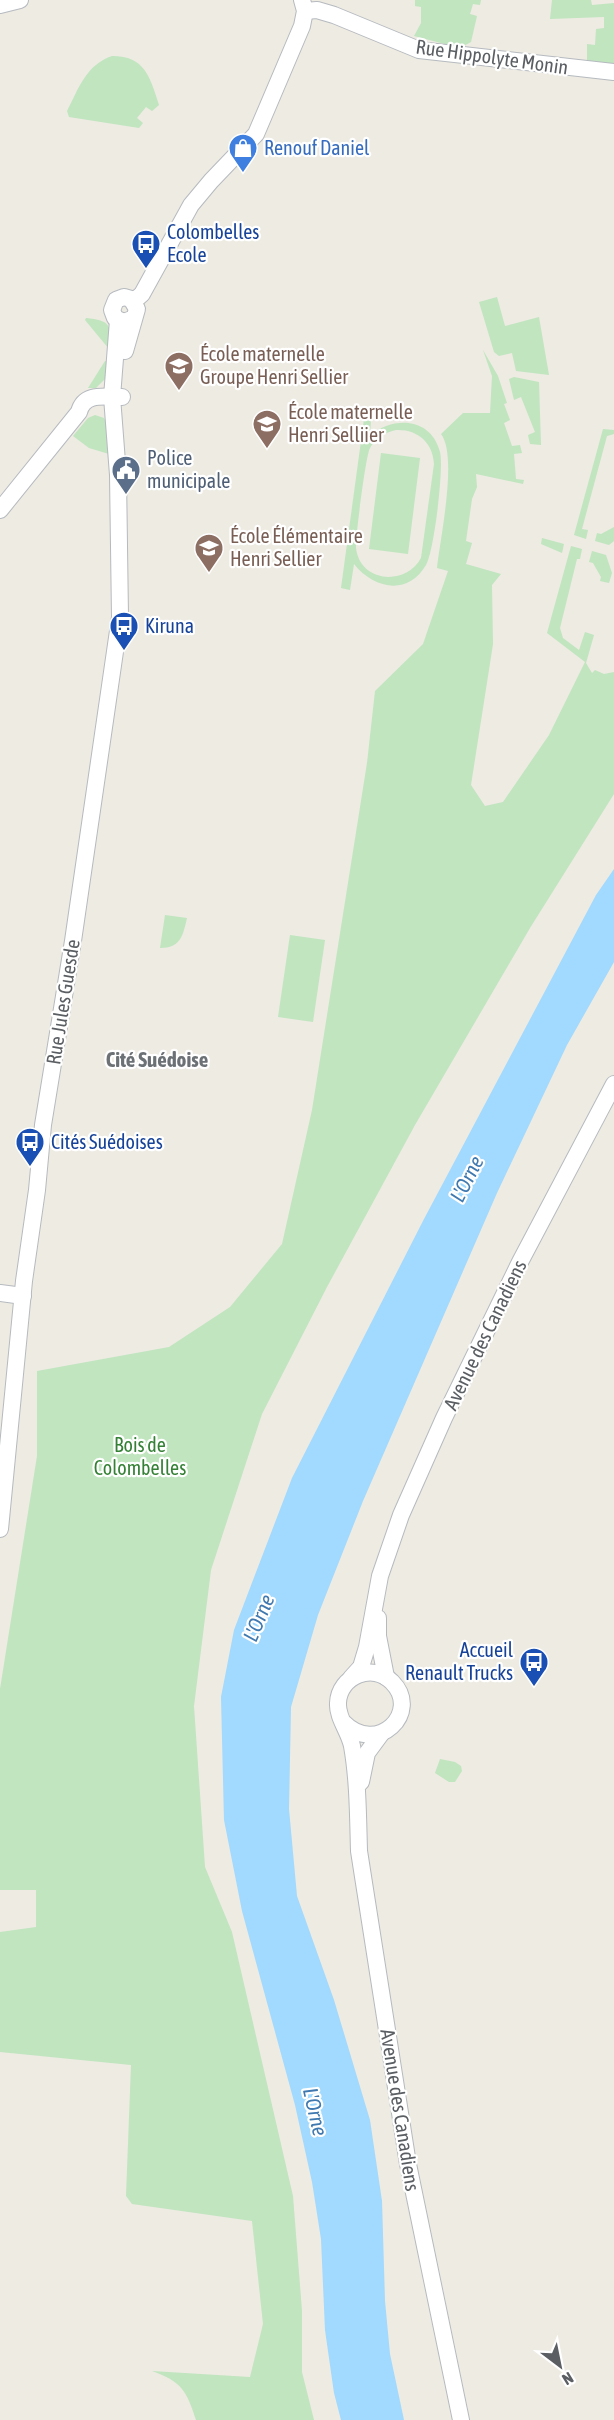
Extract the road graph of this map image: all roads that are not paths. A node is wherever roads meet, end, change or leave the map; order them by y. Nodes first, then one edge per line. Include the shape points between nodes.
1 (20, 0) edge
2 (0, 5) edge
3 (303, 5) edge
4 (614, 72) edge
5 (134, 301) junction
6 (126, 319) junction
7 (117, 397) junction
8 (0, 510) edge
9 (614, 1084) edge
10 (0, 1293) edge
11 (23, 1296) junction
12 (0, 1529) edge
13 (377, 1594) junction
14 (386, 1677) junction
15 (351, 1678) junction
16 (343, 1722) junction
17 (381, 1734) junction
18 (358, 1798) junction
19 (461, 2420) edge

1 - 2 street
3 - 4 street, Rue Hippolyte Monin via 419,50
3 - 5 street via 302,26 256,134 191,205 142,294
5 - 6 street via 137,309
5 - 6 street via 124,297 116,300 112,310
6 - 7 street, Rue Jules Guesde
7 - 8 street via 85,400
7 - 11 street, Rue Jules Guesde via 120,617 43,1125
9 - 13 street, Avenue des Canadiens via 520,1262 444,1418 400,1515
10 - 11 street
11 - 12 street, Rue Jules Guesde
13 - 14 street, Avenue des Canadiens via 378,1636
13 - 15 street, Avenue des Canadiens via 361,1667
14 - 15 street via 368,1672
14 - 17 street via 398,1690 401,1708 394,1725
15 - 16 street via 339,1694
16 - 17 street via 360,1734
16 - 18 street, Avenue des Canadiens via 352,1747
17 - 18 street, Avenue des Canadiens via 367,1753
18 - 19 street, Avenue des Canadiens via 359,1851 408,2164

